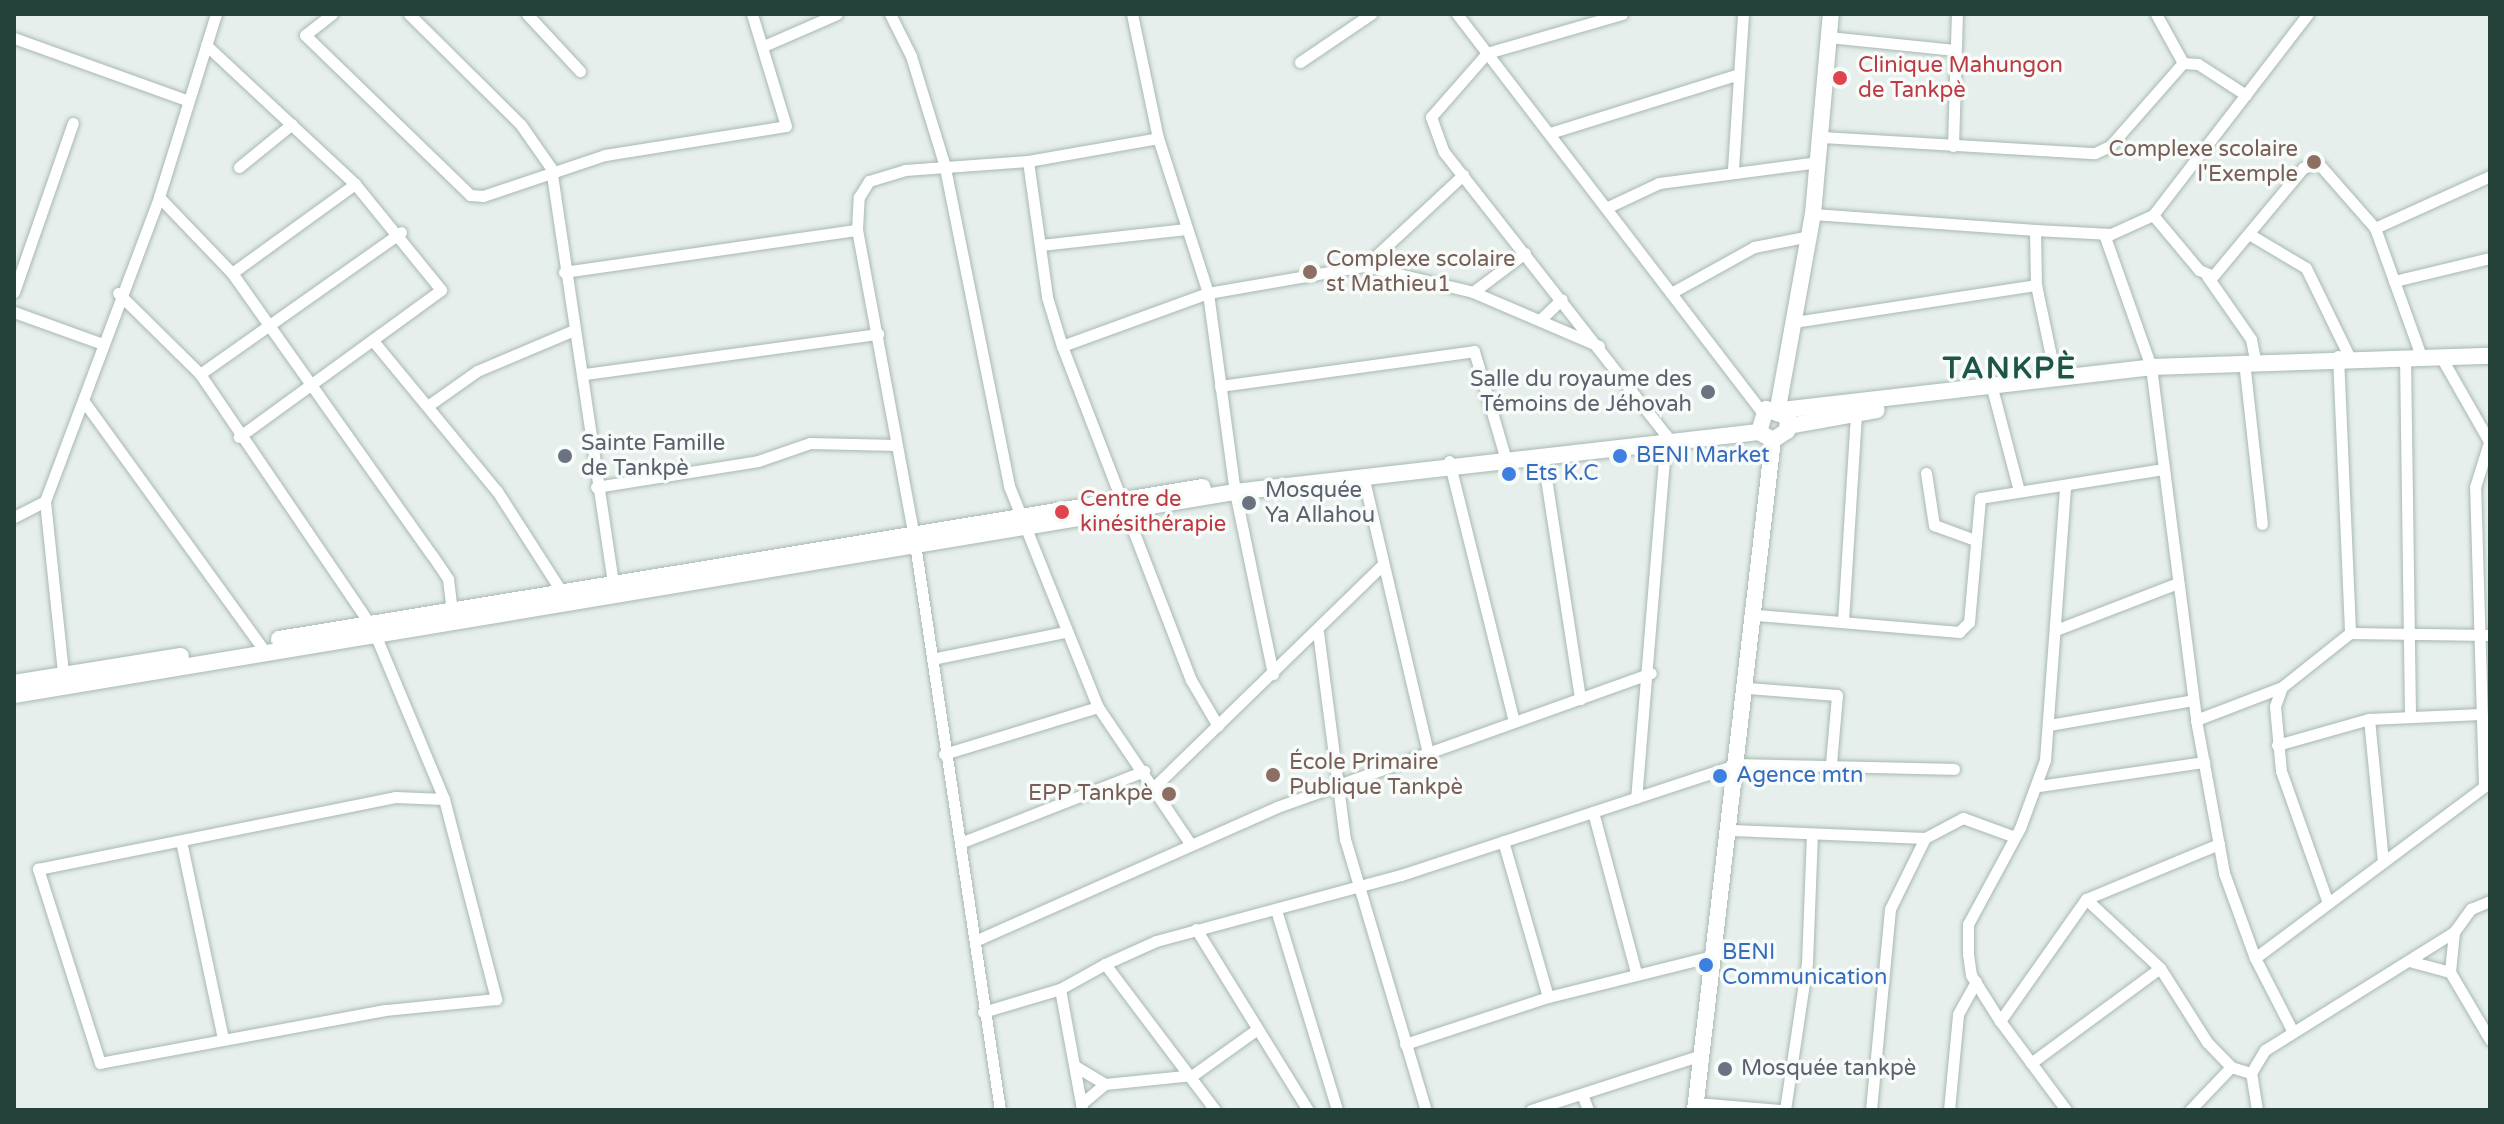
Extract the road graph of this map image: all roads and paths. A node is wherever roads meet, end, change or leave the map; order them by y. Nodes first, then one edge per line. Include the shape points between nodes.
1 (216, 14) edge
2 (332, 14) edge
3 (409, 14) edge
4 (527, 14) edge
5 (752, 14) edge
6 (837, 14) edge
7 (890, 14) edge
8 (1371, 14) edge
9 (1457, 14) edge
10 (1622, 14) edge
11 (1743, 14) edge
12 (1831, 14) edge
13 (1957, 14) edge
14 (2157, 14) edge
15 (2308, 14) edge
16 (1137, 16) edge
17 (1829, 37) junction
18 (14, 38) edge
19 (206, 45) junction
20 (766, 45) junction
21 (1954, 50) junction
22 (1487, 53) junction
23 (1300, 62) dead end
24 (2183, 63) junction
25 (580, 71) dead end
26 (1739, 74) junction
27 (2246, 95) junction
28 (186, 100) junction
29 (73, 123) dead end
30 (292, 124) junction
31 (1550, 133) junction
32 (1822, 137) junction
33 (1158, 138) junction
34 (1953, 146) junction
35 (1028, 161) junction
36 (1819, 162) junction
37 (944, 163) junction
38 (239, 167) dead end
39 (551, 168) junction
40 (1733, 169) junction
41 (1463, 175) junction
42 (2490, 176) edge
43 (355, 184) junction
44 (159, 197) junction
45 (1608, 207) junction
46 (1813, 214) junction
47 (2153, 215) junction
48 (2375, 228) junction
49 (1186, 229) junction
50 (857, 230) junction
51 (2035, 230) junction
52 (401, 232) junction
53 (2104, 234) junction
54 (2249, 234) junction
55 (1809, 236) junction
56 (1041, 245) junction
57 (1525, 253) junction
58 (2490, 258) edge
59 (1365, 266) junction
60 (564, 272) junction
61 (232, 273) junction
62 (2207, 276) junction
63 (2394, 281) junction
64 (2036, 285) junction
65 (14, 292) edge
66 (1473, 292) junction
67 (118, 293) junction
68 (1208, 293) junction
69 (1671, 293) junction
70 (1562, 299) junction
71 (14, 312) edge
72 (1540, 320) junction
73 (1794, 322) junction
74 (267, 329) junction
75 (574, 330) junction
76 (878, 334) junction
77 (374, 342) junction
78 (100, 343) junction
79 (1062, 346) junction
80 (1600, 347) junction
81 (2344, 356) junction
82 (2413, 356) junction
83 (2490, 356) edge
84 (2441, 357) junction
85 (2249, 360) junction
86 (2151, 367) junction
87 (200, 374) junction
88 (585, 374) junction
89 (2056, 380) junction
90 (1220, 386) junction
91 (309, 387) junction
92 (1992, 388) junction
93 (1940, 395) junction
94 (85, 403) junction
95 (429, 405) junction
96 (1856, 414) junction
97 (1771, 422) junction
98 (239, 437) junction
99 (1666, 440) junction
100 (2489, 440) edge
101 (896, 445) junction
102 (1504, 453) junction
103 (1543, 459) junction
104 (1450, 465) junction
105 (2163, 469) junction
106 (1926, 473) dead end
107 (1364, 480) junction
108 (596, 487) junction
109 (1234, 487) junction
110 (2065, 488) junction
111 (2019, 491) junction
112 (45, 501) junction
113 (1128, 505) junction
114 (14, 517) edge
115 (1027, 524) junction
116 (2262, 524) dead end
117 (1975, 540) junction
118 (915, 544) junction
119 (1382, 565) junction
120 (2178, 583) junction
121 (613, 593) junction
122 (566, 600) junction
123 (1757, 615) junction
124 (453, 618) junction
125 (1843, 621) junction
126 (2056, 630) junction
127 (2409, 631) junction
128 (375, 632) junction
129 (1065, 632) junction
130 (1318, 632) junction
131 (2350, 633) junction
132 (2484, 634) edge
133 (264, 647) junction
134 (932, 659) junction
135 (1651, 673) junction
136 (1273, 674) junction
137 (64, 680) junction
138 (14, 683) edge
139 (2282, 687) junction
140 (1748, 688) junction
141 (14, 695) edge
142 (1580, 699) junction
143 (2193, 700) junction
144 (1098, 707) junction
145 (2480, 714) junction
146 (2410, 716) junction
147 (2369, 719) junction
148 (2196, 720) junction
149 (1514, 722) junction
150 (2049, 725) junction
151 (1218, 726) junction
152 (2277, 745) junction
153 (1428, 752) junction
154 (944, 754) junction
155 (2204, 762) junction
156 (1739, 764) junction
157 (1831, 764) junction
158 (1954, 769) dead end
159 (1144, 771) junction
160 (2487, 784) edge
161 (1155, 786) junction
162 (2039, 786) junction
163 (1338, 790) junction
164 (1636, 798) junction
165 (444, 799) junction
166 (1593, 812) junction
167 (1732, 830) junction
168 (1812, 835) junction
169 (2015, 837) junction
170 (1925, 838) junction
171 (181, 841) junction
172 (1503, 841) junction
173 (960, 843) junction
174 (2219, 844) junction
175 (1191, 845) junction
176 (2383, 861) junction
177 (1359, 887) junction
178 (2086, 899) junction
179 (2490, 901) edge
180 (2328, 903) junction
181 (1276, 910) junction
182 (1196, 929) junction
183 (2454, 932) junction
184 (977, 940) junction
185 (1716, 955) junction
186 (2255, 958) junction
187 (2407, 961) junction
188 (1105, 964) junction
189 (2160, 968) junction
190 (2450, 972) junction
191 (1636, 973) junction
192 (1976, 982) junction
193 (1060, 989) junction
194 (1548, 997) junction
195 (983, 1012) junction
196 (2000, 1021) junction
197 (1253, 1032) junction
198 (2293, 1032) junction
199 (223, 1039) junction
200 (2490, 1040) edge
201 (1405, 1044) junction
202 (1701, 1055) junction
203 (2031, 1063) junction
204 (1075, 1066) junction
205 (2231, 1067) junction
206 (2251, 1073) junction
207 (1193, 1075) junction
208 (1105, 1084) junction
209 (1582, 1094) junction
210 (1696, 1106) edge
211 (1082, 1107) edge
212 (2059, 1107) edge
213 (1000, 1110) edge
214 (1215, 1110) edge
215 (1308, 1110) edge
216 (1337, 1110) edge
217 (1426, 1110) edge
218 (1531, 1110) edge
219 (1588, 1110) edge
220 (1783, 1110) edge
221 (1871, 1110) edge
222 (1949, 1110) edge
223 (2190, 1110) edge
224 (2257, 1110) edge

1 - 19 street
2 - 39 street via 305,35 470,195
3 - 39 street via 521,125
4 - 25 street
5 - 20 street
6 - 20 street
7 - 37 street via 911,56
8 - 23 street
9 - 22 street
10 - 22 street
11 - 26 street
12 - 17 main road
13 - 21 street
14 - 24 street
15 - 27 street
16 - 33 street
17 - 21 street
17 - 32 main road
18 - 28 street
19 - 28 street
19 - 30 street
20 - 39 street via 786,126
21 - 34 street
22 - 31 street
22 - 41 street via 1431,117
24 - 27 street via 2198,64
24 - 34 street via 2103,150
26 - 31 street
26 - 40 street
27 - 47 street
28 - 44 street
29 - 65 street
30 - 38 street
30 - 43 street
31 - 45 street
32 - 34 street
32 - 36 main road
33 - 35 street
33 - 49 street
35 - 37 street
35 - 56 street
36 - 40 street
36 - 46 main road
37 - 50 street via 869,181 859,197
37 - 115 street via 995,441
39 - 60 street
40 - 45 street via 1659,183
41 - 57 street
41 - 59 street
42 - 48 street
43 - 52 street
43 - 61 street
44 - 61 street
44 - 67 street
45 - 69 street
46 - 51 street
46 - 55 main road
47 - 53 street
47 - 62 street
48 - 54 street via 2318,163 2303,168
48 - 63 street
49 - 56 street
49 - 68 street
50 - 60 street
50 - 76 street
51 - 53 street
51 - 64 street
52 - 74 street
52 - 77 street via 441,290
53 - 86 street
54 - 62 street
54 - 81 street via 2306,268
55 - 69 street via 1754,247
55 - 73 main road
56 - 79 street
57 - 66 street
57 - 70 street
58 - 63 street
59 - 66 street
59 - 68 street
60 - 75 street
61 - 74 street
62 - 85 street via 2251,339
63 - 82 street
64 - 73 street
64 - 89 street
66 - 72 street
67 - 78 street
67 - 87 street
68 - 79 street
68 - 90 street
69 - 97 street
70 - 72 street
70 - 80 street
71 - 78 street
72 - 80 street
73 - 97 main road
74 - 87 street
74 - 91 street
75 - 88 street
75 - 95 street via 477,371
76 - 88 street
76 - 101 street
77 - 91 street
77 - 95 street
78 - 94 street
79 - 113 street
80 - 99 street
81 - 82 main road
81 - 85 main road
81 - 131 street
82 - 84 main road
82 - 127 street
83 - 84 main road
84 - 100 street
85 - 86 main road
85 - 116 street
86 - 89 main road
86 - 105 street
87 - 98 street
88 - 108 street
89 - 92 main road
90 - 102 street via 1474,351
90 - 109 street
91 - 98 street
91 - 124 street via 448,579
92 - 93 main road
92 - 111 street
93 - 96 main road
93 - 97 main road
94 - 112 street
94 - 133 street
95 - 122 street
96 - 97 main road
96 - 125 street
97 - 99 main road
97 - 123 main road
98 - 128 street
99 - 102 main road
99 - 103 main road
99 - 135 street
100 - 132 street via 2475,487
101 - 108 street via 810,443 758,461
101 - 118 street
102 - 104 main road
103 - 104 main road
103 - 142 street
104 - 107 main road
104 - 109 main road
104 - 149 street
105 - 110 street
105 - 120 street
106 - 117 street via 1934,525
107 - 109 main road
107 - 119 street
108 - 121 street
109 - 113 main road
109 - 136 street
110 - 111 street
110 - 126 street
111 - 117 street via 1980,498
112 - 114 street
112 - 137 street
113 - 115 main road
113 - 151 street via 1191,680
115 - 118 main road
115 - 129 street
117 - 125 street via 1969,622 1959,632
118 - 121 main road
118 - 134 street
119 - 130 street
119 - 153 street
120 - 126 street
120 - 143 street
121 - 122 main road
122 - 124 main road
123 - 125 street
123 - 140 main road
124 - 128 main road
126 - 150 street
127 - 131 street
127 - 132 street
127 - 146 street
128 - 133 main road
128 - 165 street
129 - 134 street
129 - 144 street
130 - 136 street
130 - 163 street
131 - 139 street
132 - 145 street
133 - 137 main road
134 - 154 street
135 - 142 street
135 - 164 street
136 - 151 street
137 - 138 main road
137 - 141 main road
139 - 148 street
139 - 152 street
140 - 156 main road
140 - 157 street via 1837,695
142 - 149 street
143 - 148 street
143 - 150 street
144 - 154 street
144 - 159 street
145 - 146 street
145 - 160 street
146 - 147 street
147 - 152 street
147 - 176 street
148 - 155 street
149 - 153 street
150 - 162 street
151 - 161 street
152 - 180 street
153 - 163 street
154 - 173 street
155 - 162 street
155 - 174 street
156 - 157 street
156 - 164 street
156 - 167 main road
157 - 158 street
159 - 161 street
159 - 173 street
160 - 176 street
161 - 175 street
162 - 169 street
163 - 175 street
163 - 177 street
164 - 166 street
165 - 171 street via 395,797
165 - 199 street via 496,999
166 - 172 street
166 - 191 street
167 - 168 street
167 - 185 main road
168 - 170 street
168 - 220 street via 1807,963
169 - 170 street via 1963,818
169 - 192 street via 1968,924
170 - 221 street via 1890,909
171 - 199 street
171 - 199 street via 38,869 100,1063
172 - 177 street
172 - 194 street
173 - 184 street
174 - 178 street
174 - 186 street
175 - 184 street
176 - 180 street
177 - 181 street
177 - 201 street
178 - 189 street
178 - 196 street
179 - 183 street via 2471,909
180 - 186 street
181 - 182 street
181 - 216 street
182 - 188 street
182 - 197 street
183 - 187 street
183 - 190 street
184 - 195 street
185 - 191 street
185 - 202 main road
186 - 198 street
187 - 190 street
187 - 198 street
188 - 193 street
188 - 207 street
189 - 203 street
189 - 205 street
190 - 200 street
191 - 194 street
192 - 196 street
192 - 222 street via 1958,1014
193 - 195 street
193 - 204 street
194 - 201 street
195 - 213 street
196 - 203 street
197 - 207 street
197 - 215 street
198 - 206 street via 2265,1050
201 - 217 street
202 - 209 street
202 - 210 main road
203 - 212 street
204 - 208 street
204 - 211 street
205 - 206 street
205 - 223 street
206 - 224 street
207 - 208 street
207 - 214 street
208 - 211 street
209 - 218 street
209 - 219 street
210 - 220 street

